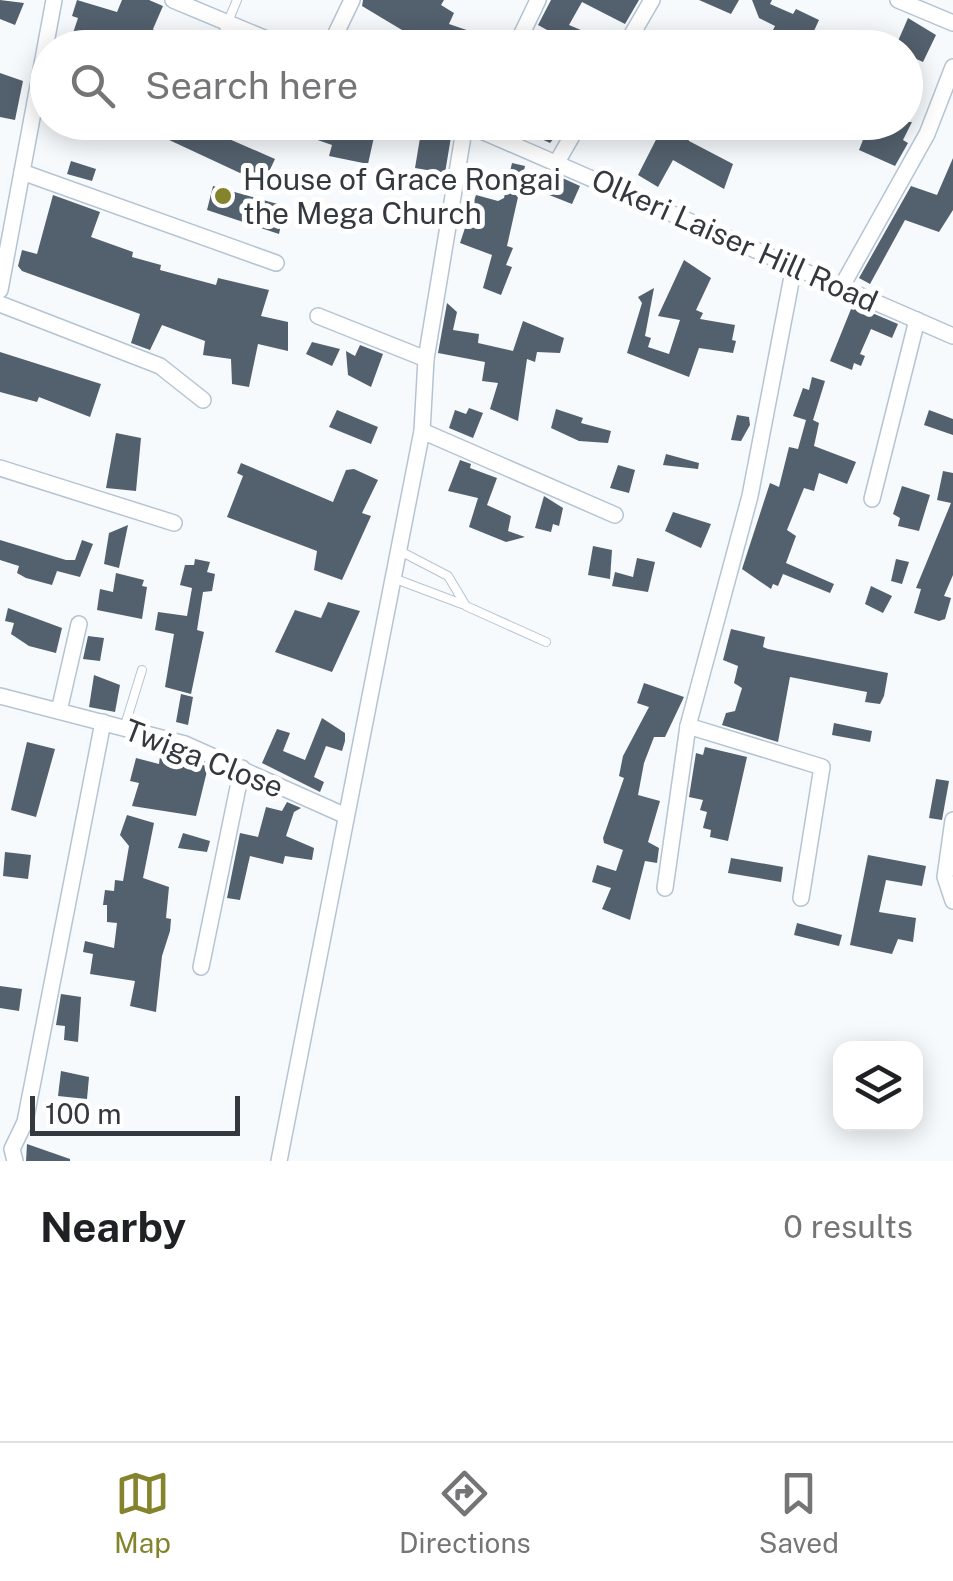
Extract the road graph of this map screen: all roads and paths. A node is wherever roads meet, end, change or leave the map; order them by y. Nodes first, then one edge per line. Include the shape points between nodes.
1 (54, 0) edge
2 (173, 0) edge
3 (237, 0) edge
4 (352, 0) edge
5 (538, 0) edge
6 (652, 0) edge
7 (898, 0) edge
8 (225, 23) junction
9 (953, 23) edge
10 (48, 30) edge
11 (223, 30) edge
12 (243, 30) edge
13 (338, 30) edge
14 (524, 30) edge
15 (634, 30) edge
16 (953, 67) edge
17 (30, 129) edge
18 (467, 140) edge
19 (506, 140) edge
20 (570, 140) edge
21 (558, 162) junction
22 (22, 172) junction
23 (5, 239) edge
24 (276, 262) dead end
25 (794, 266) junction
26 (842, 286) junction
27 (0, 290) edge
28 (0, 304) edge
29 (318, 316) dead end
30 (917, 320) junction
31 (953, 336) edge
32 (426, 359) junction
33 (203, 400) dead end
34 (422, 431) junction
35 (0, 468) edge
36 (872, 499) dead end
37 (615, 515) dead end
38 (174, 522) dead end
39 (398, 550) junction
40 (393, 578) junction
41 (466, 606) junction
42 (78, 624) dead end
43 (546, 642) dead end
44 (142, 670) dead end
45 (0, 696) edge
46 (59, 711) junction
47 (103, 722) junction
48 (125, 725) junction
49 (688, 726) junction
50 (242, 768) junction
51 (346, 816) junction
52 (953, 820) edge
53 (666, 888) dead end
54 (801, 898) dead end
55 (953, 901) edge
56 (202, 967) dead end
57 (15, 1161) edge
58 (279, 1161) edge

1 - 10 street
2 - 8 street
3 - 8 lane
4 - 13 street
5 - 14 street
6 - 15 street
7 - 9 street
8 - 11 lane
8 - 12 street
16 - 26 street via 927,134
17 - 22 street
18 - 32 street
19 - 21 street, Olkeri Laiser Hill Road
20 - 21 street
21 - 25 street, Olkeri Laiser Hill Road
22 - 23 street
22 - 24 street
23 - 27 street
25 - 26 street, Olkeri Laiser Hill Road
25 - 49 street via 750,496
26 - 30 street, Olkeri Laiser Hill Road
28 - 33 street via 160,366
29 - 32 street
30 - 31 street, Olkeri Laiser Hill Road
30 - 36 street
32 - 34 street
34 - 37 street
34 - 39 street
35 - 38 street
39 - 40 street
39 - 41 lane via 448,576
40 - 41 lane
40 - 51 street
41 - 43 lane
42 - 46 street
44 - 48 lane
45 - 46 street, Twiga Close
46 - 47 street, Twiga Close
47 - 48 street, Twiga Close
47 - 57 street via 24,1122 12,1149
48 - 50 street, Twiga Close
49 - 53 street
49 - 54 street via 822,767
50 - 51 street, Twiga Close
50 - 56 street
51 - 58 street
52 - 55 street via 944,876

